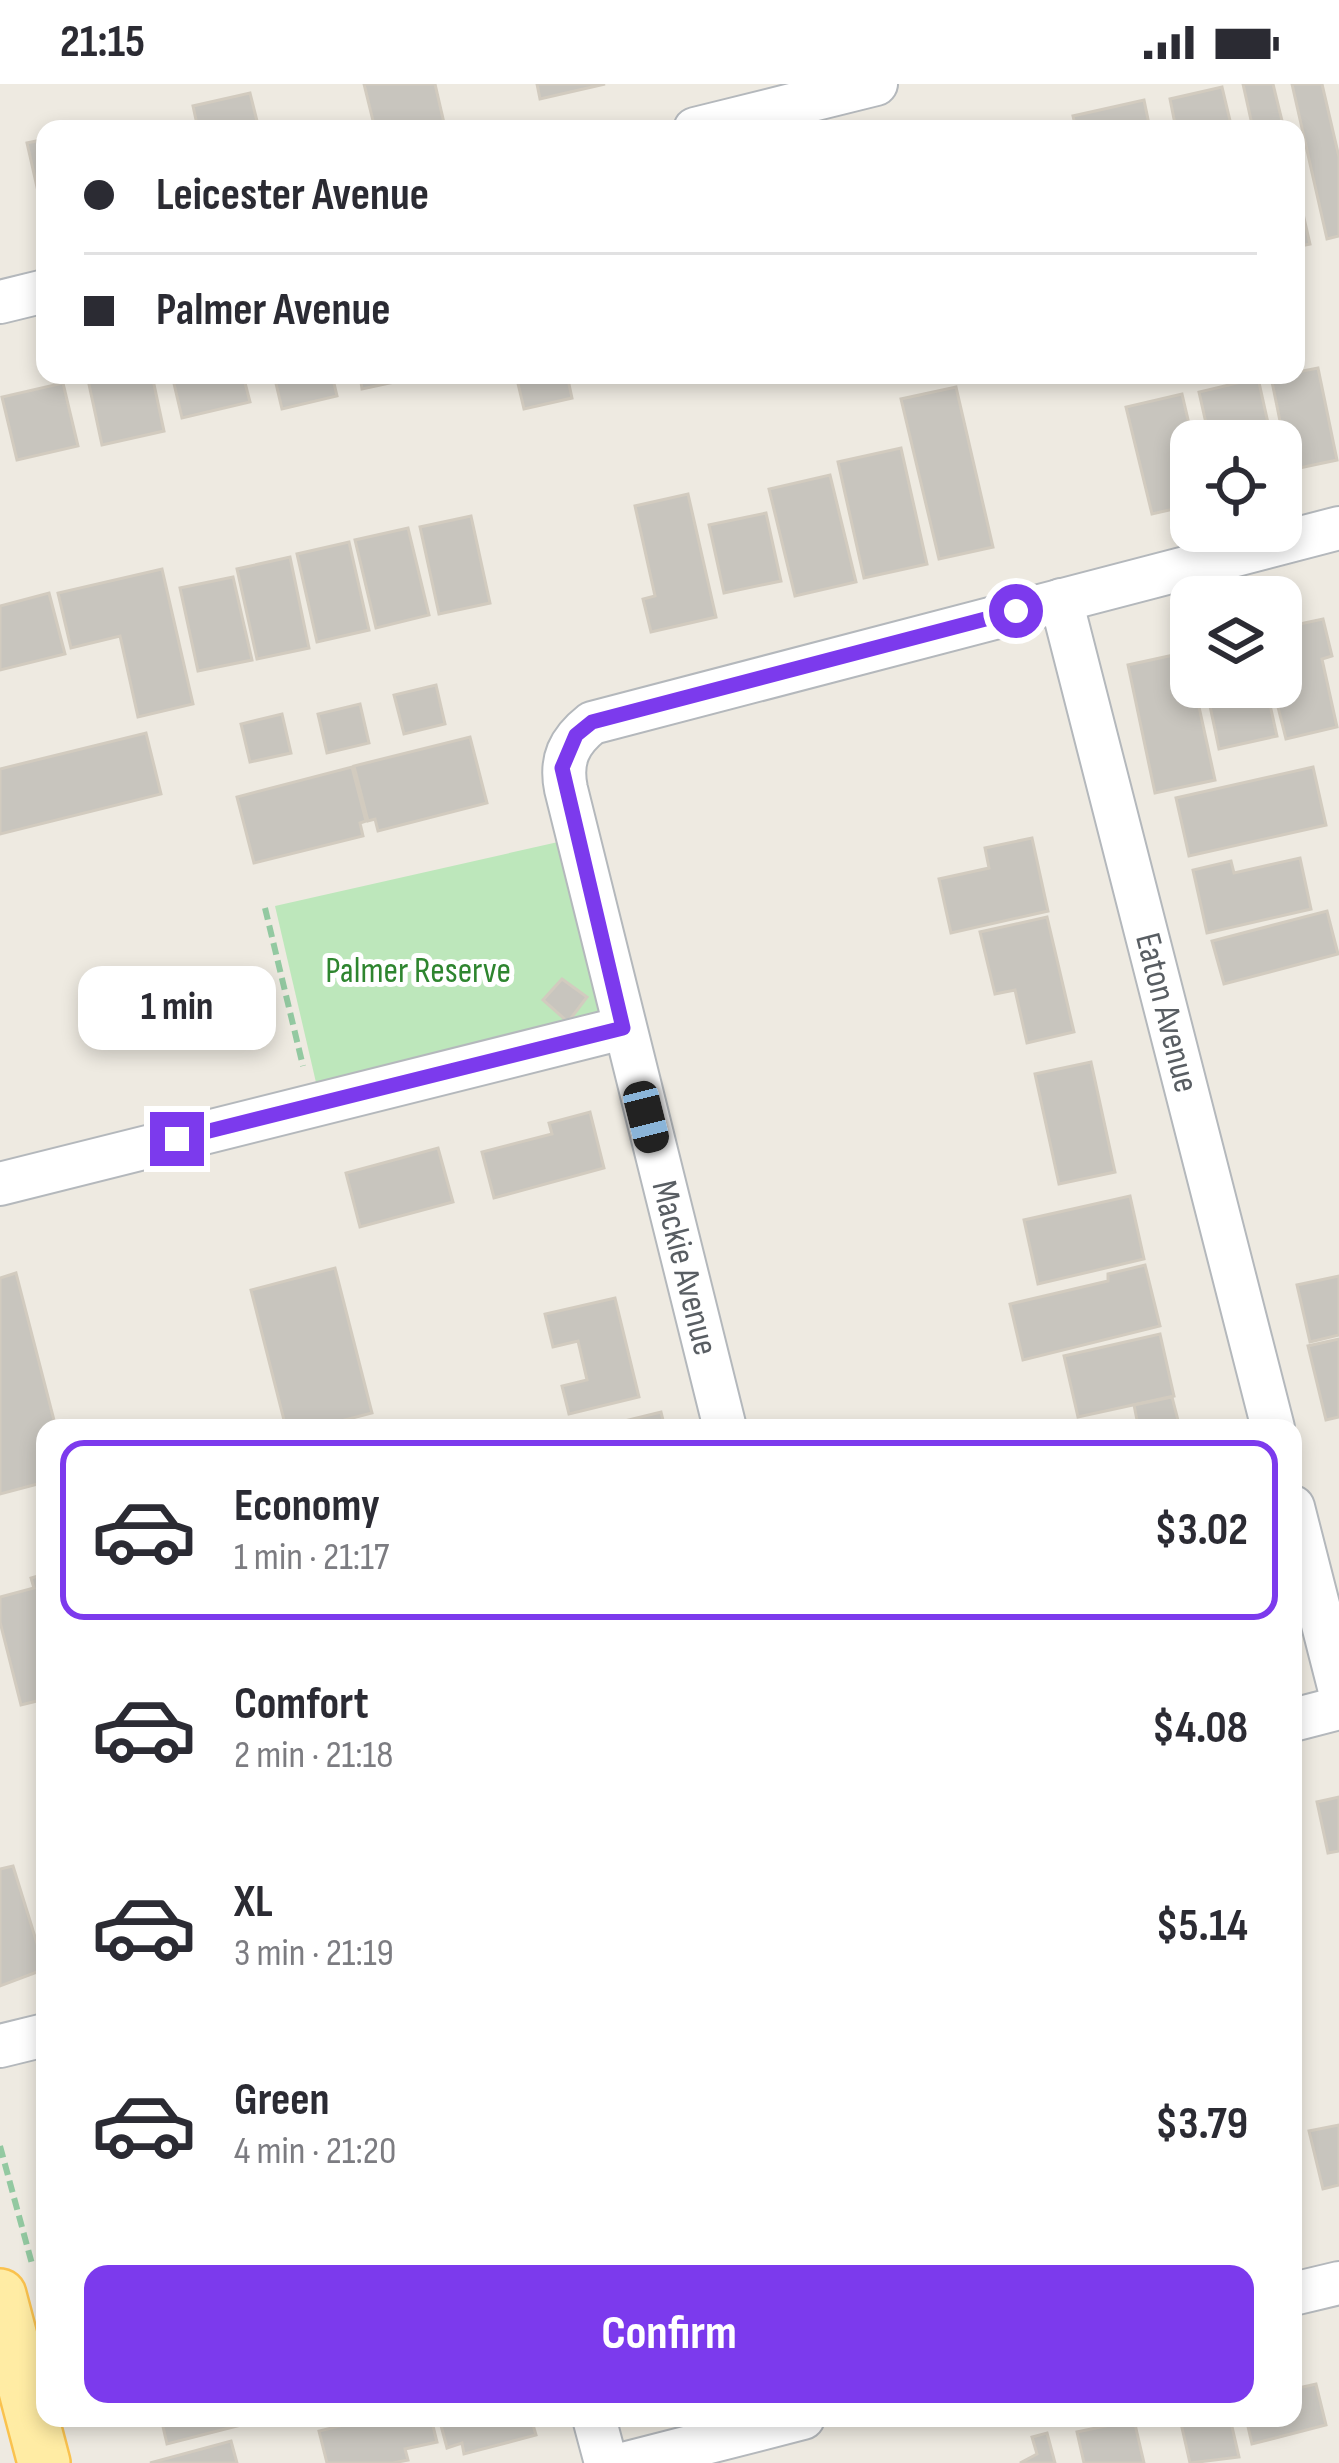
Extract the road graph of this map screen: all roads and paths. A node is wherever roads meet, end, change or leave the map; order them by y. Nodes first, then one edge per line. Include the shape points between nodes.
1 (876, 84) edge
2 (731, 120) edge
3 (36, 292) edge
4 (0, 302) edge
5 (1339, 528) edge
6 (1061, 600) junction
7 (265, 908) dead end
8 (623, 1028) junction
9 (307, 1082) dead end
10 (0, 1184) edge
11 (723, 1419) edge
12 (1271, 1419) edge
13 (1302, 1543) edge
14 (1339, 1687) edge
15 (1339, 1708) edge
16 (1302, 1718) edge
17 (0, 2146) edge
18 (17, 2283) edge
19 (1339, 2283) edge
20 (1302, 2292) edge
21 (36, 2410) edge
22 (39, 2427) edge
23 (596, 2427) edge
24 (768, 2427) edge
25 (44, 2463) edge
26 (606, 2463) edge
27 (627, 2463) edge

1 - 2 street
3 - 4 street
5 - 6 street
6 - 8 street, Mackie Avenue via 592,722 576,735 562,768
6 - 12 street, Eaton Avenue
7 - 9 path
8 - 10 street
8 - 11 street, Mackie Avenue
13 - 14 street
15 - 16 street
17 - 18 path
18 - 21 main road
19 - 20 street
22 - 25 main road
23 - 26 street
24 - 27 street

